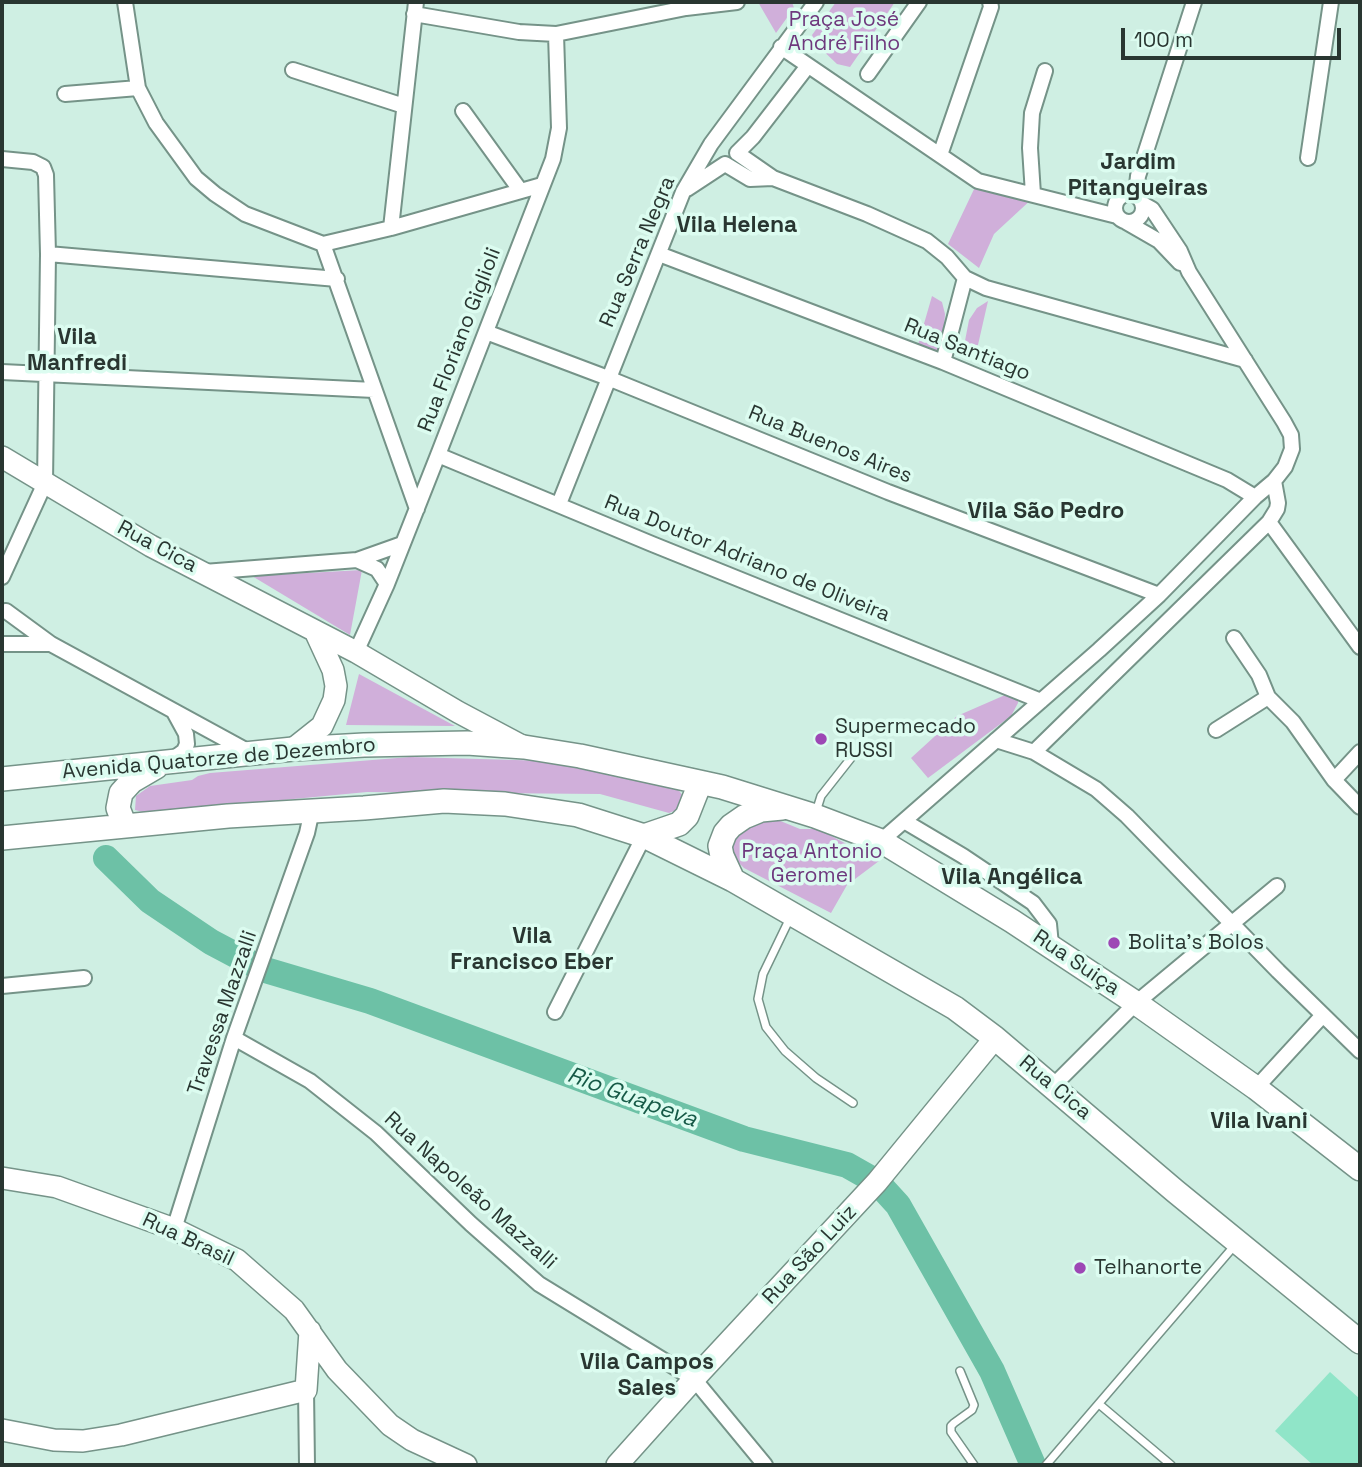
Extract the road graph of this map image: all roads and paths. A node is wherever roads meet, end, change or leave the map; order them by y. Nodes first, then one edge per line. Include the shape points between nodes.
1 (125, 2) edge
2 (737, 2) edge
3 (816, 2) edge
4 (919, 2) edge
5 (990, 2) edge
6 (1195, 2) edge
7 (1332, 2) edge
8 (686, 5) edge
9 (415, 8) edge
10 (556, 34) junction
11 (781, 47) junction
12 (807, 67) junction
13 (293, 70) dead end
14 (1045, 71) dead end
15 (868, 74) dead end
16 (138, 88) junction
17 (65, 93) dead end
18 (404, 106) junction
19 (463, 111) dead end
20 (711, 145) junction
21 (737, 153) junction
22 (940, 155) junction
23 (1308, 158) dead end
24 (2, 159) edge
25 (725, 164) junction
26 (773, 178) junction
27 (542, 185) junction
28 (520, 190) junction
29 (683, 192) junction
30 (1033, 194) junction
31 (1140, 199) junction
32 (1122, 219) junction
33 (391, 228) junction
34 (323, 243) junction
35 (48, 254) junction
36 (659, 254) junction
37 (1189, 272) junction
38 (965, 278) junction
39 (337, 279) junction
40 (486, 332) junction
41 (1245, 360) junction
42 (943, 362) junction
43 (2, 372) edge
44 (47, 376) junction
45 (608, 378) junction
46 (374, 390) junction
47 (438, 455) junction
48 (2, 457) edge
49 (1274, 481) junction
50 (45, 483) junction
51 (1255, 497) junction
52 (559, 504) junction
53 (417, 509) junction
54 (1269, 522) junction
55 (402, 544) junction
56 (357, 560) junction
57 (204, 572) junction
58 (2, 577) edge
59 (387, 584) junction
60 (1159, 595) junction
61 (4, 607) edge
62 (315, 631) junction
63 (1234, 638) dead end
64 (2, 642) edge
65 (51, 644) junction
66 (1360, 647) edge
67 (356, 652) junction
68 (1268, 696) junction
69 (1041, 701) junction
70 (173, 711) junction
71 (1216, 730) dead end
72 (996, 740) junction
73 (524, 747) junction
74 (293, 749) junction
75 (1034, 752) junction
76 (1360, 752) edge
77 (253, 755) junction
78 (851, 758) dead end
79 (162, 764) junction
80 (2, 779) edge
81 (1334, 780) junction
82 (700, 783) junction
83 (776, 804) junction
84 (1360, 807) edge
85 (312, 810) junction
86 (815, 816) junction
87 (904, 821) junction
88 (125, 826) junction
89 (644, 836) junction
90 (2, 838) edge
91 (881, 841) junction
92 (727, 877) junction
93 (1278, 886) dead end
94 (792, 914) junction
95 (1233, 924) junction
96 (1051, 945) junction
97 (84, 978) dead end
98 (2, 986) edge
99 (1136, 1003) junction
100 (555, 1012) dead end
101 (1323, 1014) junction
102 (234, 1038) junction
103 (995, 1038) junction
104 (1360, 1051) edge
105 (1053, 1086) junction
106 (1256, 1088) junction
107 (853, 1103) dead end
108 (1360, 1169) edge
109 (2, 1178) edge
110 (174, 1229) junction
111 (1238, 1242) junction
112 (310, 1331) junction
113 (1359, 1337) edge
114 (960, 1370) dead end
115 (694, 1379) junction
116 (306, 1390) junction
117 (1099, 1404) junction
118 (2, 1430) edge
119 (307, 1465) edge
120 (466, 1465) edge
121 (617, 1465) edge
122 (765, 1465) edge
123 (974, 1465) edge
124 (1046, 1465) edge
125 (1171, 1465) edge

1 - 16 street
2 - 8 street
3 - 11 street, Rua Serra Negra
4 - 15 street
5 - 22 street
6 - 31 street via 1141,169
7 - 23 street
8 - 10 street
9 - 10 street via 519,32
9 - 18 street
10 - 27 street, Rua Floriano Giglioli via 559,128
11 - 12 street
11 - 20 street, Rua Serra Negra
12 - 21 street
12 - 22 street
13 - 18 street
14 - 30 street via 1032,113
16 - 17 street
16 - 34 street via 169,141 196,178 215,194 245,214
18 - 33 street
19 - 28 street
20 - 25 street
20 - 29 street, Rua Serra Negra
21 - 25 street
21 - 26 street
22 - 30 street via 978,181
24 - 35 street via 43,167
25 - 26 street via 750,179
25 - 29 street
26 - 38 street via 927,241
27 - 28 street
27 - 40 street, Rua Floriano Giglioli
28 - 33 street
29 - 36 street, Rua Serra Negra
30 - 32 street
31 - 32 street via 1140,217 1133,222
31 - 32 street via 1126,194 1118,199 1115,211
31 - 37 street via 1152,209
32 - 37 street via 1159,241
33 - 34 street
34 - 39 street
35 - 39 street
35 - 44 street
36 - 42 street, Rua Santiago
36 - 45 street, Rua Serra Negra
37 - 41 street
38 - 41 street via 986,288
38 - 42 street
39 - 46 street
40 - 45 street, Rua Buenos Aires
40 - 47 street, Rua Floriano Giglioli
41 - 49 street via 1291,435 1292,449
42 - 51 street, Rua Santiago via 1227,480
43 - 44 street
44 - 46 street
44 - 50 street
45 - 52 street, Rua Serra Negra
45 - 60 street, Rua Buenos Aires
46 - 53 street
47 - 52 street, Rua Doutor Adriano de Oliveira
47 - 53 street, Rua Floriano Giglioli
48 - 50 main road, Rua Cica
49 - 51 street
49 - 54 street via 1278,503
50 - 57 main road, Rua Cica
50 - 58 street
51 - 60 street
52 - 69 street, Rua Doutor Adriano de Oliveira
53 - 55 street, Rua Floriano Giglioli
54 - 66 street
54 - 75 street
55 - 56 street
55 - 59 street, Rua Floriano Giglioli
56 - 57 street
56 - 59 street via 377,569
57 - 62 main road, Rua Cica
59 - 67 street, Rua Floriano Giglioli
60 - 69 street
61 - 64 street via 8,625
61 - 65 street
62 - 67 main road, Rua Cica
62 - 74 main road via 333,670 335,693 322,726
63 - 68 street
64 - 65 street
65 - 70 street
67 - 73 main road, Rua Cica
68 - 71 street
68 - 81 street via 1293,722
69 - 72 street
70 - 77 street
70 - 79 street via 187,744 179,756
72 - 75 street
72 - 87 street
73 - 74 main road, Avenida Quatorze de Dezembro via 454,744
73 - 82 main road, Avenida Quatorze de Dezembro
74 - 77 main road, Avenida Quatorze de Dezembro
75 - 95 street via 1096,789
76 - 81 street
77 - 79 main road, Avenida Quatorze de Dezembro
78 - 86 lane via 821,796
79 - 80 main road, Avenida Quatorze de Dezembro
79 - 88 main road via 121,793 118,808
81 - 84 street
82 - 83 main road, Avenida Quatorze de Dezembro
82 - 89 main road via 679,824
83 - 86 main road, Rua Suiça
83 - 92 main road via 744,817 725,833 720,846
85 - 88 main road
85 - 89 main road via 444,800 505,804 578,815
85 - 102 street, Travessa Mazzalli
86 - 91 main road, Rua Suiça
87 - 91 street
87 - 96 street via 1033,903 1049,924
88 - 90 main road
89 - 92 main road
89 - 100 street
91 - 96 main road, Rua Suiça
92 - 94 main road, Rua Cica
93 - 95 street
94 - 103 main road, Rua Cica via 955,1008
94 - 107 lane via 763,974 758,999 766,1027 785,1052
95 - 99 street
95 - 101 street
96 - 99 main road, Rua Suiça
97 - 98 street
99 - 105 street
99 - 106 main road, Rua Suiça
101 - 104 street
101 - 106 street
102 - 110 street, Travessa Mazzalli
102 - 115 street, Rua Napoleão Mazzalli via 310,1081 376,1133 539,1284
103 - 105 main road, Rua Cica
103 - 115 main road, Rua São Luiz via 866,1195
105 - 111 main road, Rua Cica
106 - 108 main road, Rua Suiça
109 - 110 main road, Rua Brasil via 57,1187
110 - 112 main road, Rua Brasil via 237,1260 295,1310
111 - 113 main road, Rua Cica
111 - 117 lane
112 - 116 main road
112 - 120 main road, Rua Brasil via 337,1370 390,1425
114 - 123 lane via 974,1405 951,1426 951,1432
115 - 121 main road, Rua São Luiz
115 - 122 street, Rua Napoleão Mazzalli
116 - 118 main road via 83,1441
116 - 119 street
117 - 124 lane
117 - 125 lane

